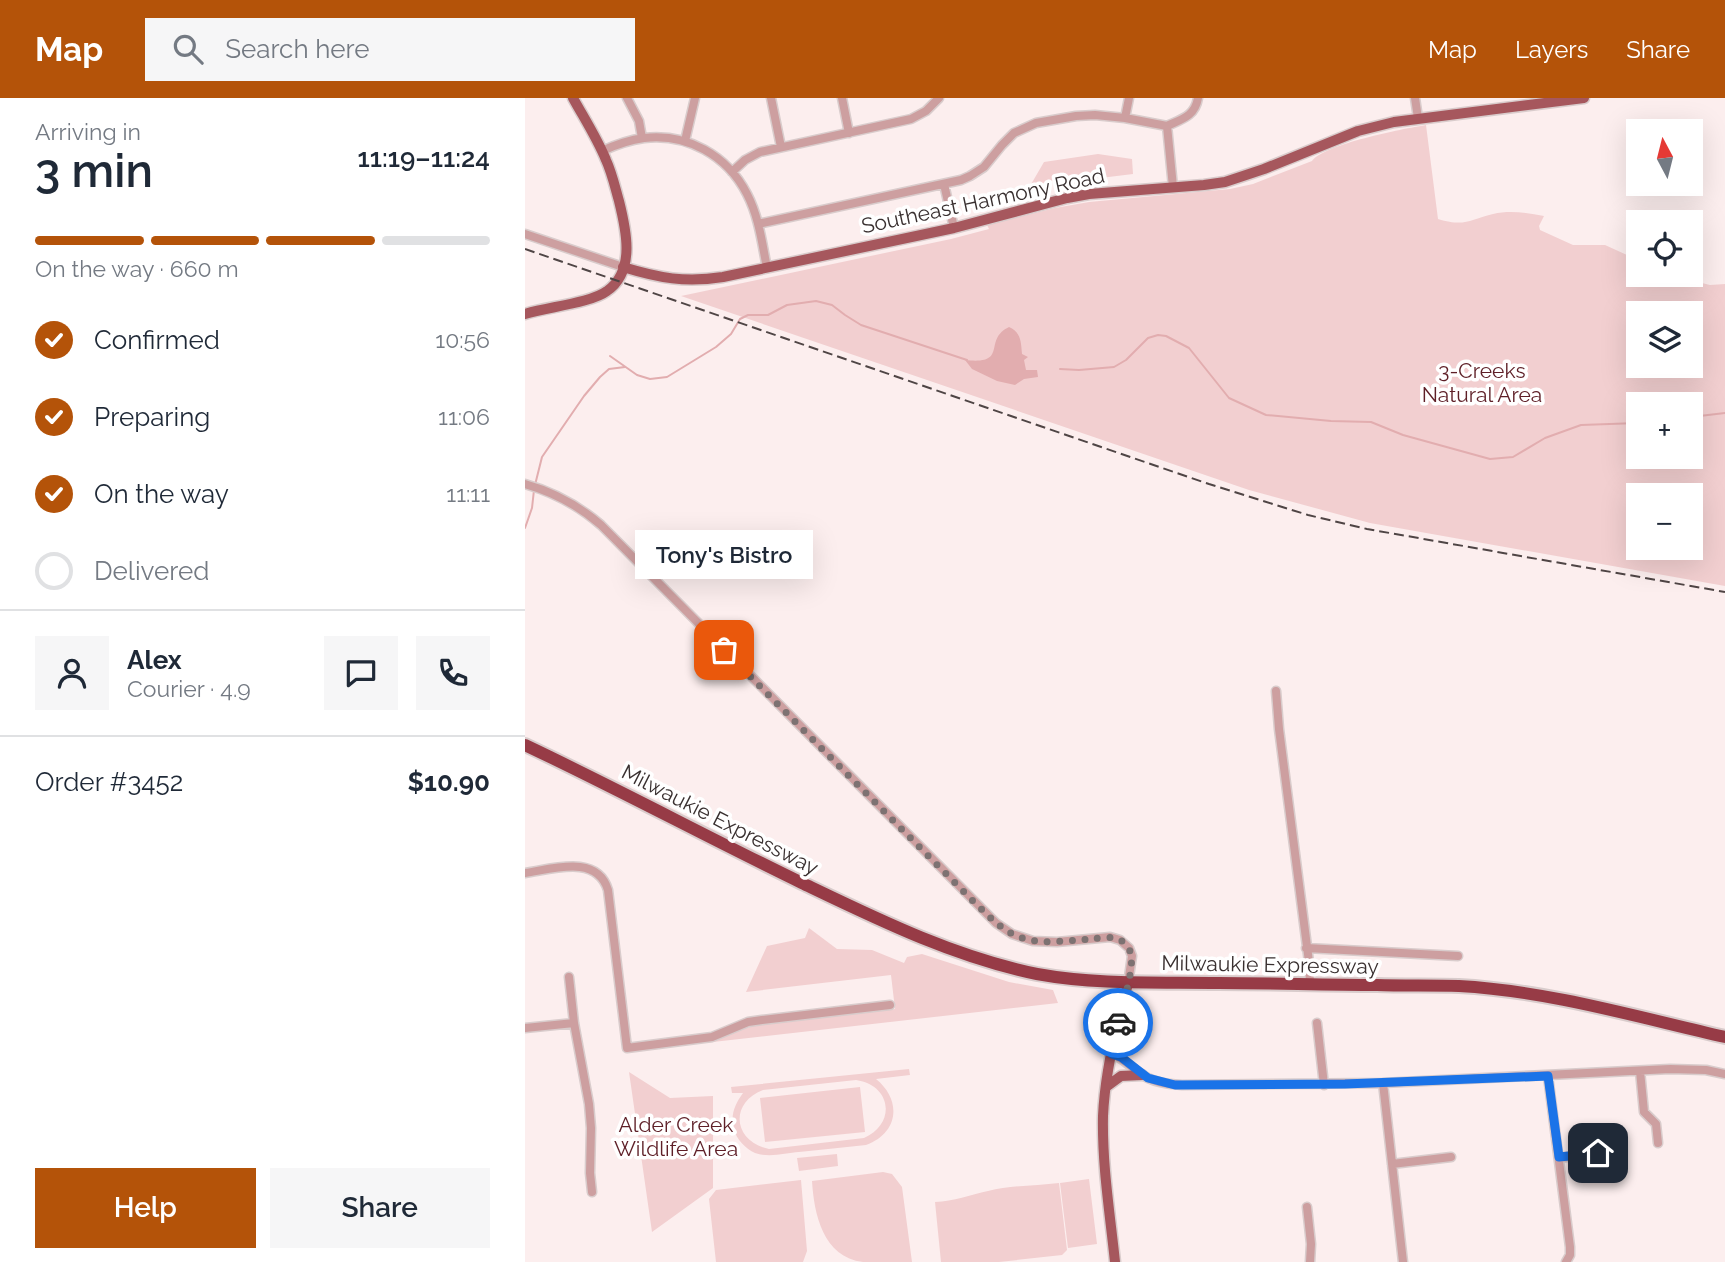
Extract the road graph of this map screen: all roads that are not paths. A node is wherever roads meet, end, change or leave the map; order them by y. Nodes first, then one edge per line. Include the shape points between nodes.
1 (573, 98) edge
2 (627, 98) edge
3 (695, 98) edge
4 (771, 98) edge
5 (842, 98) edge
6 (939, 98) edge
7 (1129, 98) edge
8 (1198, 98) edge
9 (1415, 98) edge
10 (1584, 98) edge
11 (1125, 118) junction
12 (1417, 118) junction
13 (1167, 126) junction
14 (849, 132) junction
15 (642, 138) junction
16 (685, 141) junction
17 (781, 147) junction
18 (602, 151) junction
19 (732, 172) junction
20 (944, 184) junction
21 (1173, 187) junction
22 (758, 224) junction
23 (954, 228) junction
24 (525, 234) edge
25 (624, 267) junction
26 (767, 268) junction
27 (525, 314) edge
28 (525, 484) edge
29 (1276, 691) dead end
30 (525, 745) edge
31 (525, 873) edge
32 (1306, 948) junction
33 (1458, 956) dead end
34 (569, 977) dead end
35 (1128, 984) junction
36 (1310, 984) junction
37 (890, 1005) dead end
38 (575, 1023) junction
39 (1317, 1023) dead end
40 (525, 1028) edge
41 (1725, 1037) edge
42 (1112, 1054) junction
43 (1640, 1071) junction
44 (1725, 1074) edge
45 (1142, 1075) junction
46 (1548, 1076) junction
47 (1383, 1083) junction
48 (1324, 1085) junction
49 (1106, 1087) junction
50 (1658, 1143) dead end
51 (1451, 1157) dead end
52 (1559, 1157) junction
53 (1392, 1164) junction
54 (1604, 1168) dead end
55 (592, 1192) dead end
56 (1307, 1207) dead end
57 (1115, 1262) edge
58 (1310, 1262) edge
59 (1403, 1262) edge
60 (1566, 1262) edge

1 - 18 main road
2 - 15 street
3 - 16 street
4 - 17 street
5 - 14 street
6 - 14 street via 911,119
7 - 11 street
8 - 13 street via 1189,116
9 - 12 street
10 - 12 main road, Southeast Harmony Road
11 - 13 street
11 - 20 street via 1085,116 1030,125 1009,137 978,172
12 - 21 main road, Southeast Harmony Road via 1358,131 1235,179
13 - 21 street
14 - 17 street
15 - 16 street
15 - 18 street
16 - 19 street via 710,153
17 - 19 street via 752,155
18 - 25 main road via 624,224
19 - 22 street via 748,196
20 - 22 street
20 - 23 street
21 - 23 main road, Southeast Harmony Road via 1080,196
22 - 26 street
23 - 26 main road, Southeast Harmony Road
24 - 25 street
25 - 26 main road, Southeast Harmony Road via 685,281
25 - 27 main road via 602,294
28 - 35 street via 576,506 613,537 996,923 1033,941 1120,940 1132,956
29 - 32 street
30 - 35 highway, Milwaukie Expressway via 866,914 930,941 979,960 1035,973
31 - 37 street via 585,867 605,882 627,1048 702,1039 748,1022
32 - 33 street
32 - 36 street
34 - 38 street
35 - 36 highway, Milwaukie Expressway
35 - 42 main road
36 - 41 highway, Milwaukie Expressway via 1499,989
38 - 40 street
38 - 55 street via 589,1104
39 - 48 street
42 - 45 street
42 - 49 main road
43 - 44 street via 1683,1069
43 - 46 street
43 - 50 street via 1644,1111 1656,1124
45 - 48 street via 1175,1085
45 - 49 main road via 1121,1076
46 - 47 street
46 - 52 street
47 - 48 street
47 - 53 street
49 - 57 main road via 1104,1141
51 - 53 street
52 - 54 street via 1598,1153 1603,1155
52 - 60 street via 1570,1247
53 - 59 street
56 - 58 street

